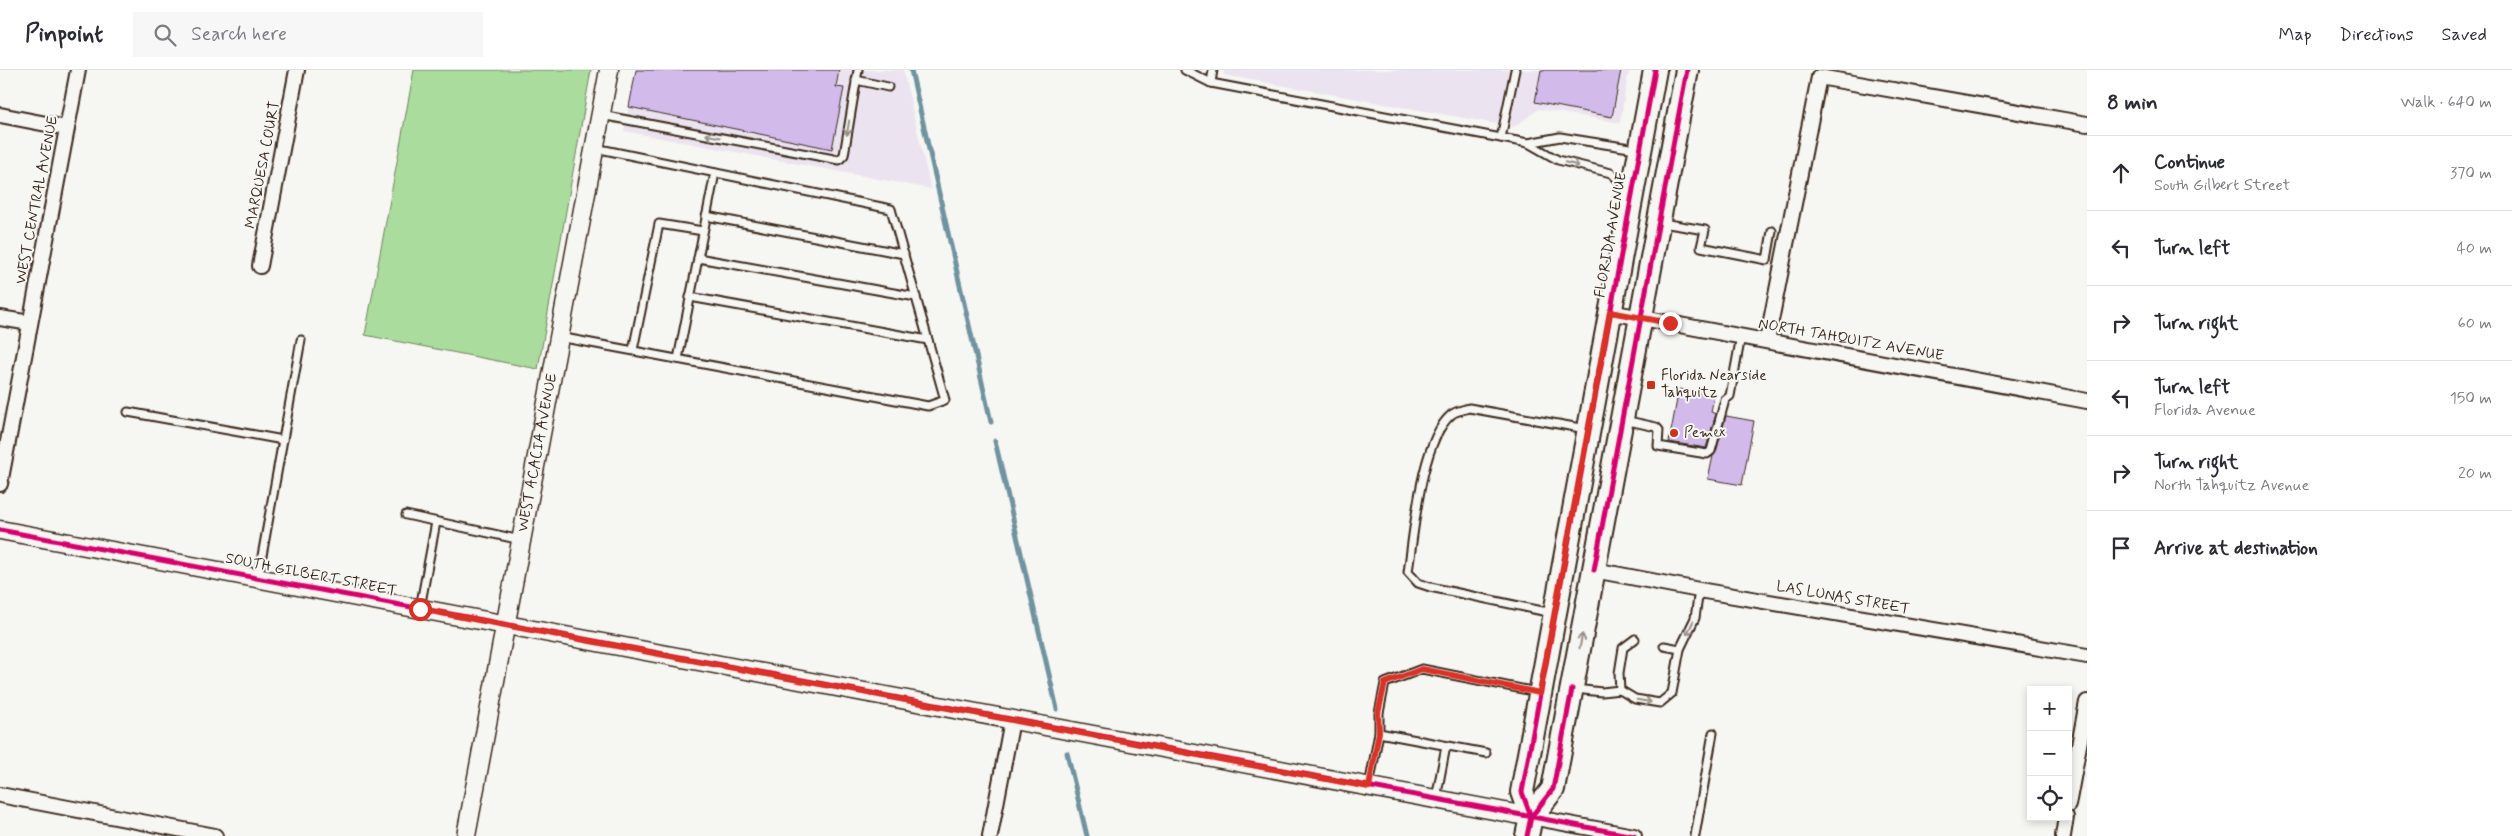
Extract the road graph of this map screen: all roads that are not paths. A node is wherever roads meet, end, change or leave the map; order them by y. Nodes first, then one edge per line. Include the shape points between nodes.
1 (78, 70) edge
2 (297, 70) edge
3 (609, 70) edge
4 (858, 70) edge
5 (1185, 70) edge
6 (1213, 70) edge
7 (1514, 70) edge
8 (1655, 70) edge
9 (1687, 70) edge
10 (856, 80) junction
11 (1211, 82) junction
12 (888, 86) dead end
13 (0, 115) edge
14 (601, 115) junction
15 (2087, 124) edge
16 (67, 128) junction
17 (1501, 138) junction
18 (1528, 143) junction
19 (594, 148) junction
20 (1640, 150) junction
21 (714, 173) junction
22 (1632, 193) junction
23 (706, 216) junction
24 (1659, 222) junction
25 (703, 231) junction
26 (1772, 231) dead end
27 (904, 254) junction
28 (698, 258) junction
29 (260, 266) dead end
30 (690, 297) junction
31 (916, 297) junction
32 (1610, 312) junction
33 (0, 318) edge
34 (1641, 318) junction
35 (30, 323) junction
36 (1741, 336) junction
37 (559, 337) junction
38 (300, 340) dead end
39 (928, 340) junction
40 (1767, 341) junction
41 (633, 350) junction
42 (678, 359) junction
43 (2087, 401) edge
44 (128, 412) dead end
45 (1622, 420) junction
46 (1589, 430) junction
47 (282, 440) junction
48 (0, 484) edge
49 (406, 515) dead end
50 (436, 522) junction
51 (0, 530) edge
52 (521, 540) junction
53 (1594, 570) junction
54 (258, 578) junction
55 (1699, 590) junction
56 (420, 609) junction
57 (1554, 614) junction
58 (505, 624) junction
59 (1634, 639) dead end
60 (1664, 646) dead end
61 (1680, 649) junction
62 (2087, 656) edge
63 (1572, 689) junction
64 (1620, 690) junction
65 (1540, 693) junction
66 (2087, 702) edge
67 (1012, 720) junction
68 (1379, 732) junction
69 (1713, 732) dead end
70 (1446, 746) junction
71 (1486, 753) dead end
72 (2072, 783) edge
73 (1369, 787) junction
74 (0, 795) edge
75 (1436, 799) junction
76 (2065, 821) edge
77 (1529, 827) edge
78 (215, 836) edge
79 (466, 836) edge
80 (990, 836) edge
81 (1634, 836) edge
82 (1695, 836) edge
83 (2063, 836) edge

1 - 16 street, WEST CENTRAL AVENUE
2 - 29 street, MARQUESA COURT
3 - 14 street, WEST ACACIA AVENUE
4 - 10 lane
5 - 11 lane
6 - 11 lane
7 - 17 lane
8 - 20 main road, FLORIDA AVENUE
9 - 24 main road
10 - 12 lane
10 -> 14 lane via 844,156 839,160
11 - 17 lane
13 - 16 street
14 - 19 street, WEST ACACIA AVENUE
15 - 40 street via 1818,77
16 - 35 street, WEST CENTRAL AVENUE
17 - 18 lane
18 - 20 lane via 1560,137
18 -> 22 lane via 1558,160 1611,173
19 - 21 lane
19 - 37 street, WEST ACACIA AVENUE
20 - 22 main road, FLORIDA AVENUE
21 - 23 lane
21 - 27 lane via 891,209
22 - 32 main road, FLORIDA AVENUE
23 - 25 lane
23 - 27 lane
24 - 26 lane via 1705,230 1701,248 1766,260
24 - 34 main road
25 - 28 lane
25 - 41 lane via 659,224
27 - 31 lane
28 - 30 lane
28 - 31 lane
30 - 39 lane
30 - 42 lane
31 - 39 lane
32 - 34 street, NORTH TAHQUITZ AVENUE
32 - 46 main road, FLORIDA AVENUE
33 - 35 street
34 - 36 street, NORTH TAHQUITZ AVENUE
34 - 45 main road
35 - 48 street, WEST CENTRAL AVENUE
36 - 40 street, NORTH TAHQUITZ AVENUE
36 - 45 lane via 1730,396 1725,400 1711,452 1658,446 1659,430 1656,427
37 - 41 lane
37 - 52 street, WEST ACACIA AVENUE
38 - 47 lane
39 - 42 lane via 945,400 928,406
40 - 43 street, NORTH TAHQUITZ AVENUE
41 - 42 lane
44 - 47 lane
45 - 53 main road
46 - 53 main road via 1596,466 1579,560
46 - 57 main road, FLORIDA AVENUE
46 - 57 lane via 1469,408 1451,414 1436,435 1427,456 1408,572 1418,583 1430,587
47 - 54 lane
49 - 50 lane
50 - 52 lane
50 - 56 lane
51 - 54 street, SOUTH GILBERT STREET
52 - 58 street, WEST ACACIA AVENUE
53 - 55 street, LAS LUNAS STREET
63 -> 53 main road
54 - 56 street, SOUTH GILBERT STREET
55 -> 61 lane via 1695,618
55 - 62 street, LAS LUNAS STREET
56 - 58 street, SOUTH GILBERT STREET
57 - 65 main road, FLORIDA AVENUE
58 - 67 street, SOUTH GILBERT STREET
58 - 79 street, WEST ACACIA AVENUE
59 - 64 lane via 1623,648
60 - 61 lane
64 -> 61 lane via 1635,699 1660,703 1672,693
63 - 64 lane
63 - 77 main road via 1553,789
65 - 68 lane via 1422,669 1385,683 1378,713
65 - 77 main road, FLORIDA AVENUE via 1522,792
66 - 72 street
67 - 73 street, SOUTH GILBERT STREET
67 - 80 street
68 - 70 lane
68 - 73 lane
69 - 82 lane
70 - 71 lane
70 - 75 lane
73 - 75 street, SOUTH GILBERT STREET
74 - 78 street
75 - 77 street, SOUTH GILBERT STREET
76 - 83 street
77 - 81 street

